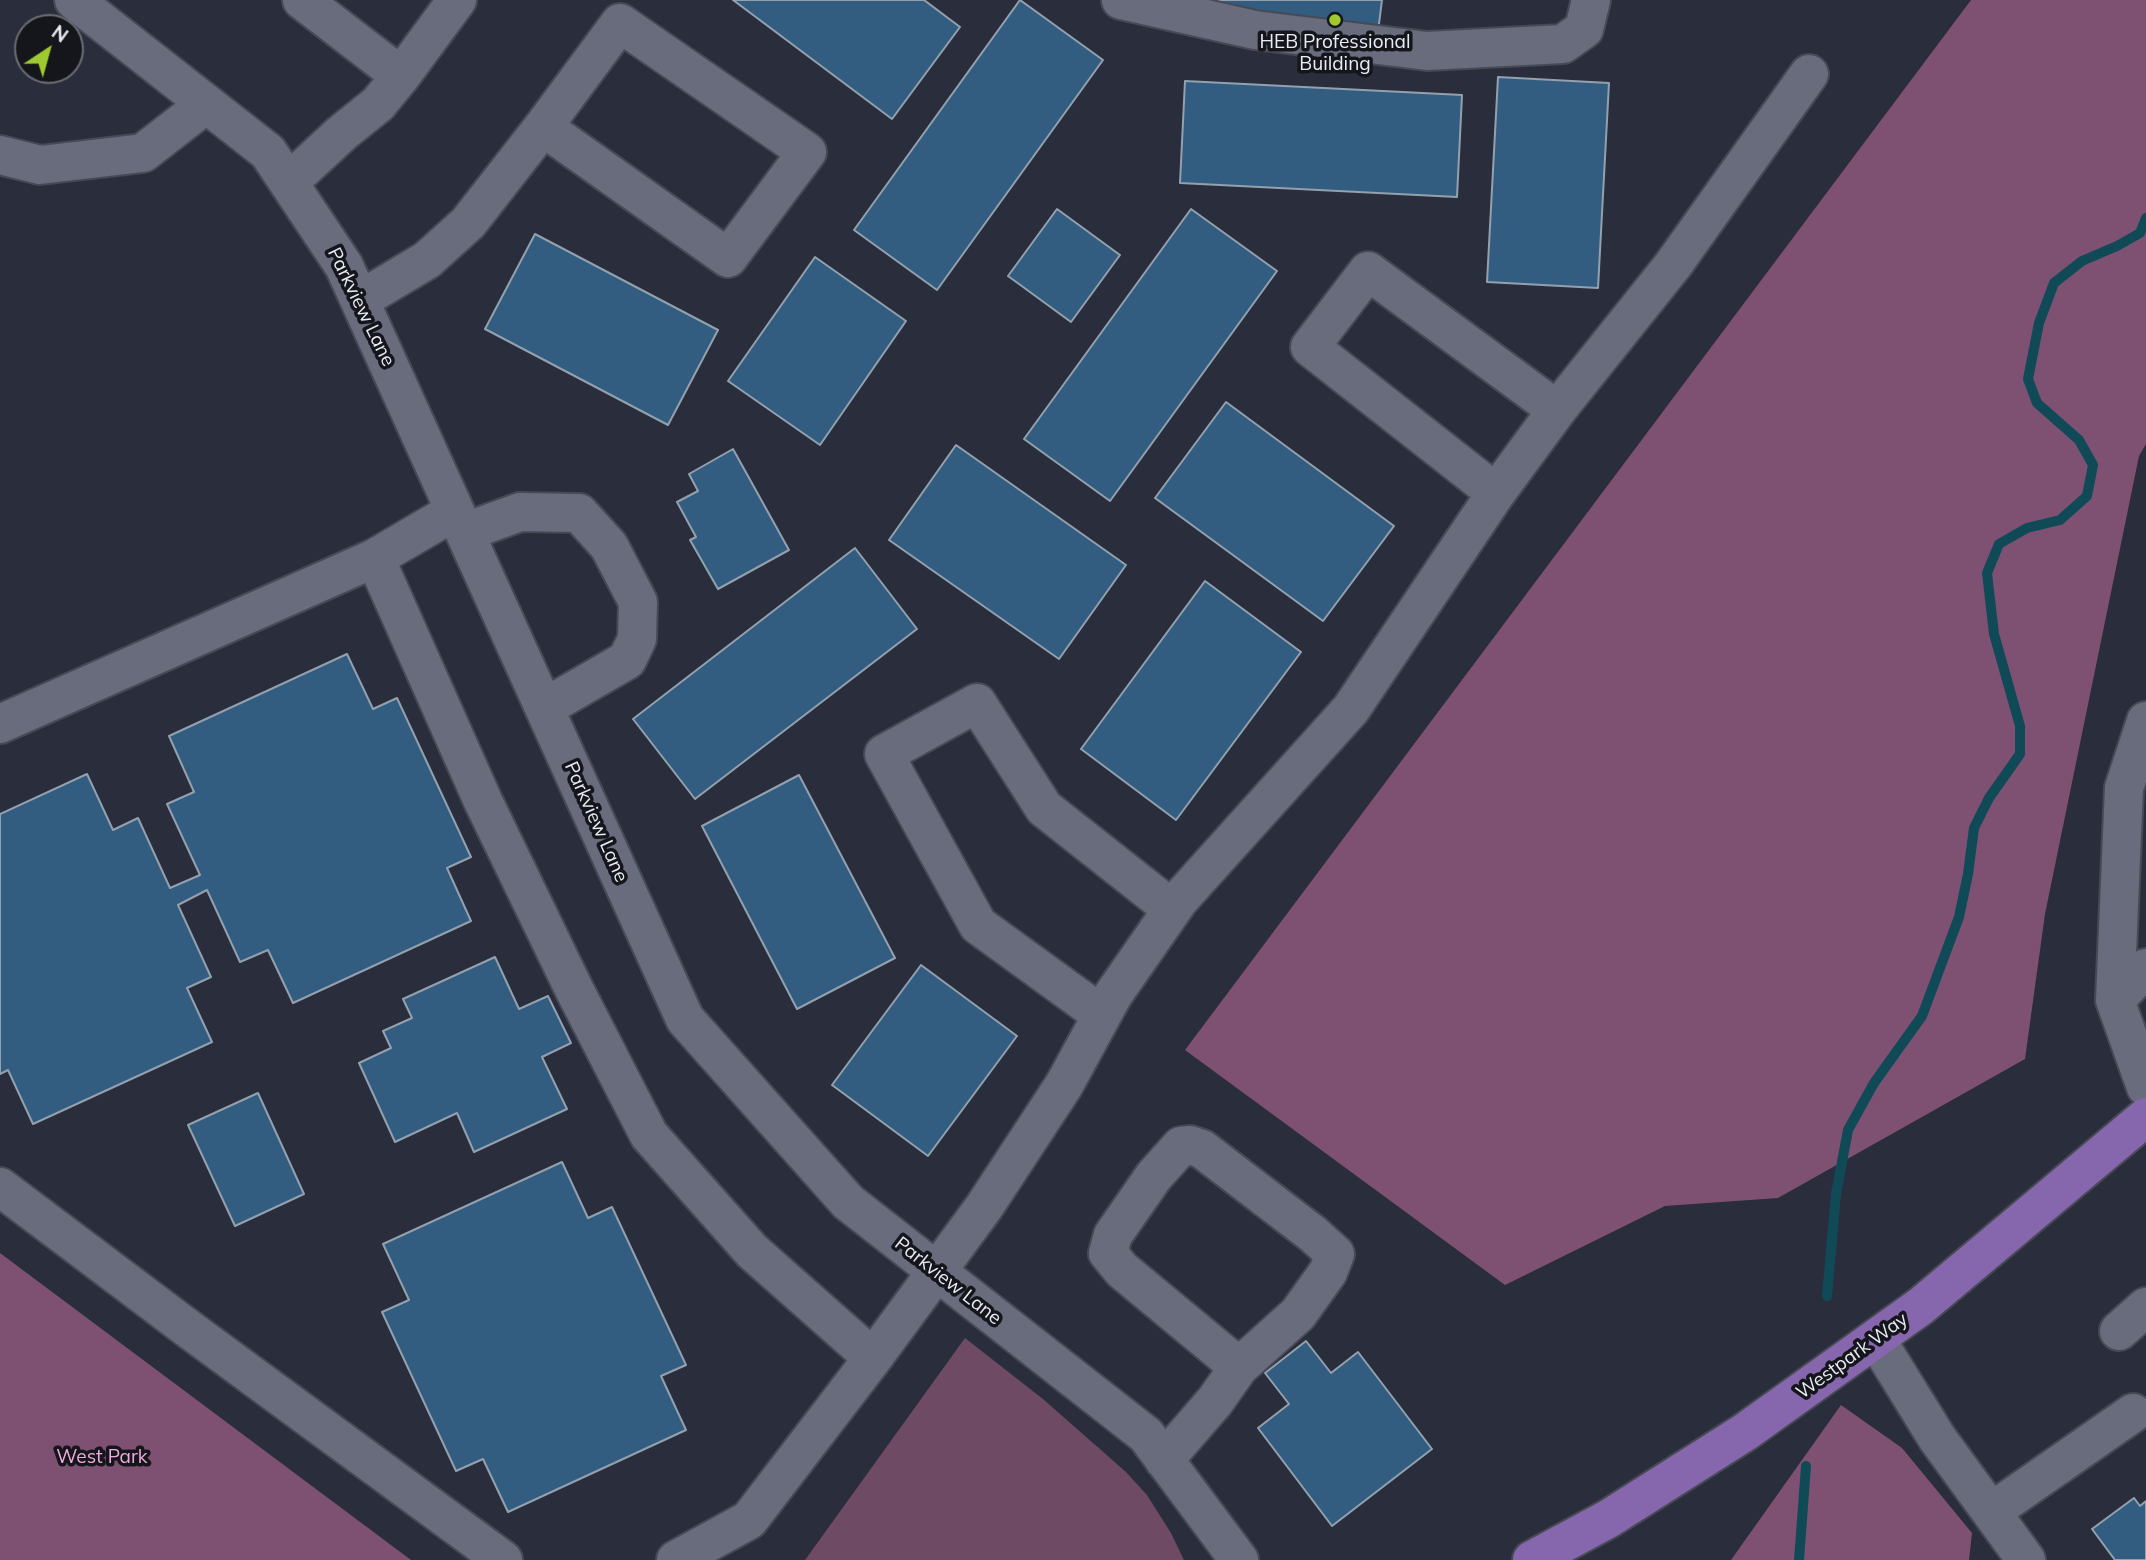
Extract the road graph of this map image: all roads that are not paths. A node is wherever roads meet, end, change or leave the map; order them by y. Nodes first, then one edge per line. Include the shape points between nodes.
1 (74, 0) edge
2 (302, 0) edge
3 (457, 0) edge
4 (1121, 0) edge
5 (1591, 0) edge
6 (629, 11) edge
7 (1809, 74) dead end
8 (401, 76) junction
9 (206, 104) junction
10 (543, 127) junction
11 (0, 155) edge
12 (289, 181) junction
13 (360, 300) junction
14 (1557, 410) junction
15 (1496, 493) junction
16 (460, 521) junction
17 (375, 558) junction
18 (544, 708) junction
19 (2146, 721) edge
20 (0, 724) edge
21 (2134, 830) edge
22 (1172, 909) junction
23 (2146, 968) edge
24 (2115, 1000) junction
25 (1102, 1015) junction
26 (2146, 1087) edge
27 (2146, 1117) edge
28 (0, 1187) edge
29 (936, 1271) junction
30 (1866, 1346) junction
31 (873, 1358) junction
32 (1239, 1367) junction
33 (2133, 1413) dead end
34 (1164, 1460) junction
35 (1991, 1512) junction
36 (503, 1560) edge
37 (676, 1560) edge
38 (1239, 1560) edge
39 (1532, 1560) edge
40 (2026, 1560) edge

1 - 9 street, Parkview Lane
2 - 8 street
3 - 8 street
4 - 5 street via 1255,30 1427,51 1563,44 1584,29
6 - 10 street
6 - 10 street via 807,152 728,258
7 - 14 street via 1672,265
8 - 12 street via 378,104
9 - 11 street via 143,153 40,164
9 - 12 street, Parkview Lane via 268,152
10 - 13 street via 468,223 427,260
12 - 13 street, Parkview Lane via 345,265
13 - 16 street, Parkview Lane
14 - 15 street
14 - 15 street via 1368,271 1310,347
15 - 22 street via 1351,709
16 - 17 street
16 - 18 street, Parkview Lane
16 - 18 street via 520,512 579,513 609,546 638,602 637,639 626,660
17 - 20 street
17 - 31 street via 483,801 649,1135 752,1251
18 - 29 street, Parkview Lane via 685,1019 848,1202
19 - 21 street via 2124,788
21 - 24 street
22 - 25 street
22 - 25 street via 1044,808 976,703 884,754 978,925
23 - 24 street
24 - 26 street
25 - 29 street via 1064,1085
27 - 30 main road, Westpark Way via 1921,1306
28 - 36 street
29 - 31 street
29 - 34 street, Parkview Lane via 1146,1435
30 - 35 street
30 - 39 main road, Westpark Way via 1745,1433 1608,1519
31 - 37 street via 749,1520
32 - 32 street via 1298,1314 1335,1254 1202,1149 1181,1146 1154,1175 1113,1235 1108,1253 1122,1270
32 - 34 street
33 - 35 street
34 - 38 street, Parkview Lane
35 - 40 street

